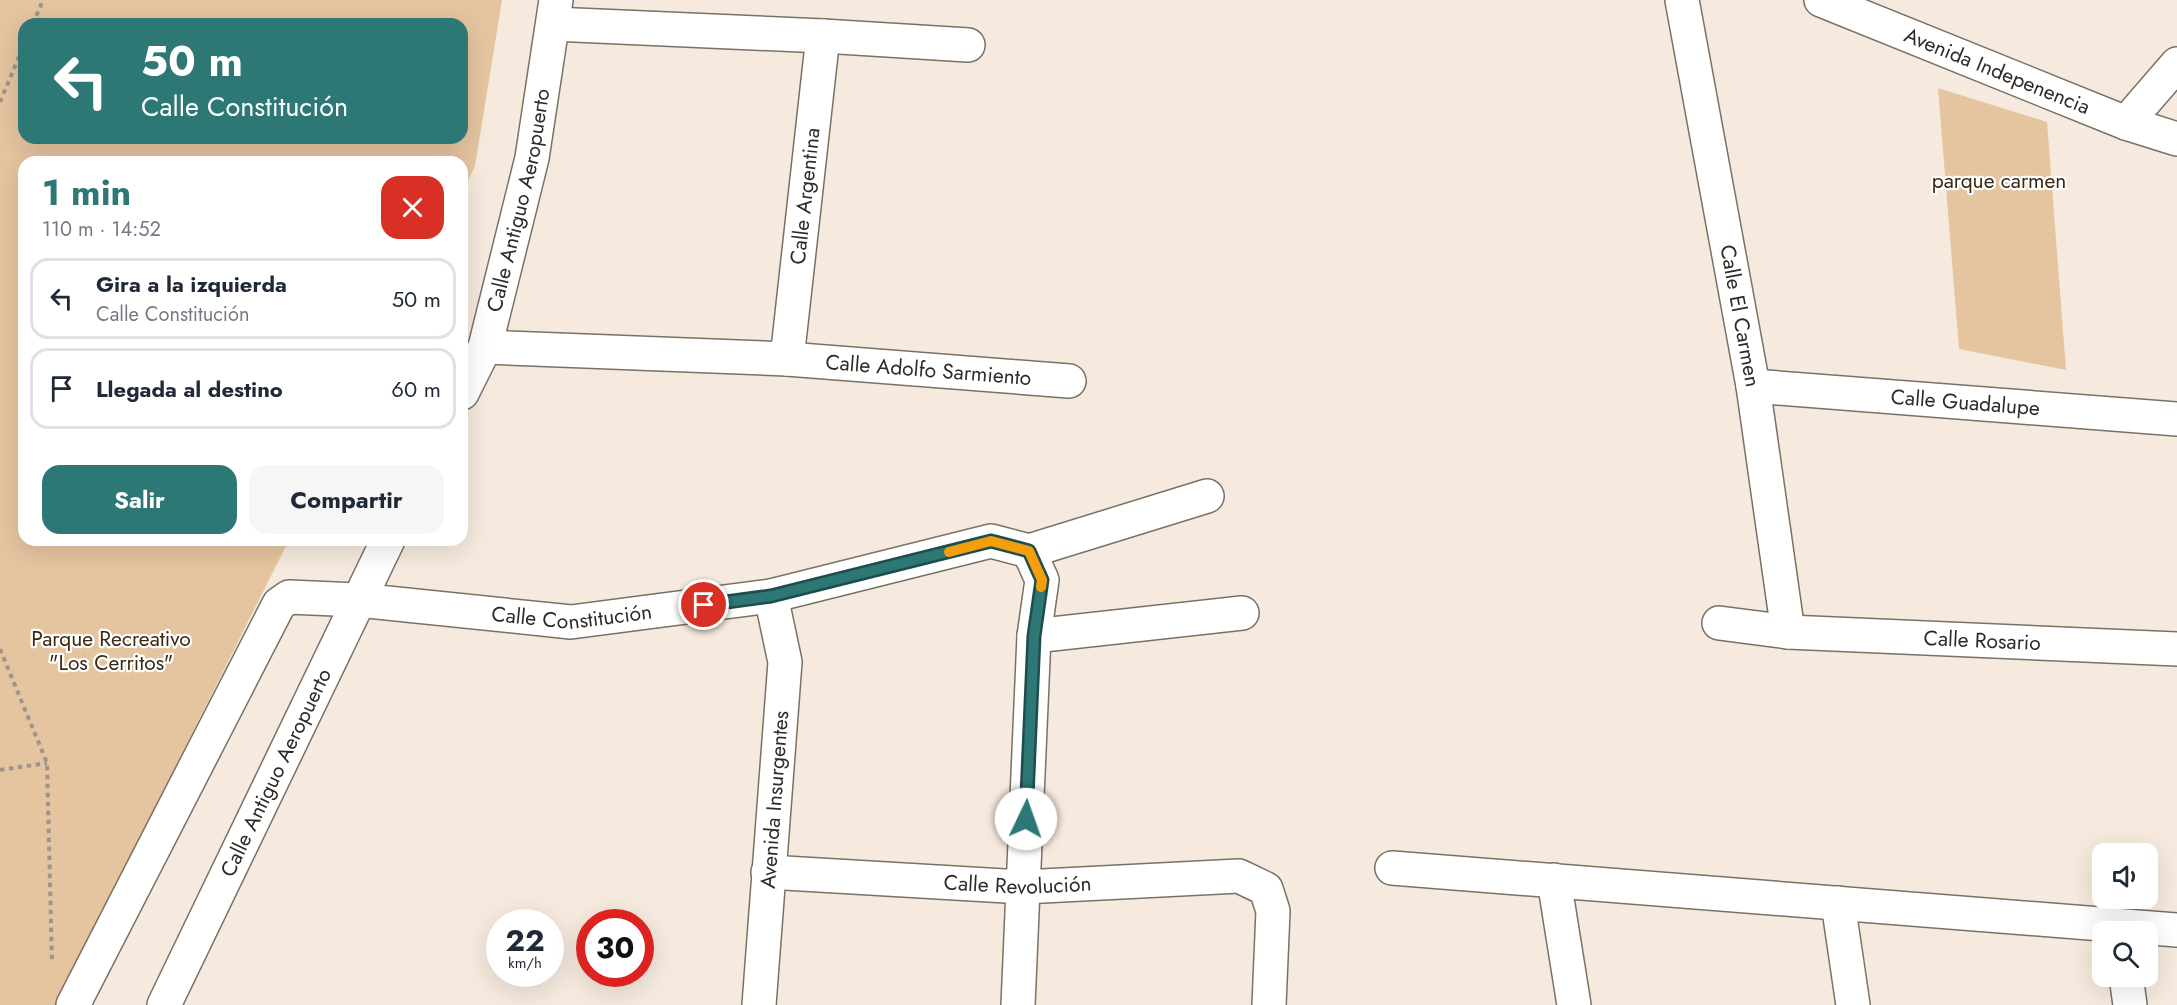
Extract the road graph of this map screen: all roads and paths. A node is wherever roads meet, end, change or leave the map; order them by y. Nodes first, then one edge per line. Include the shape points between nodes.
1 (43, 0) edge
2 (1682, 0) edge
3 (1821, 0) edge
4 (555, 12) edge
5 (36, 18) edge
6 (823, 36) junction
7 (968, 45) dead end
8 (18, 59) edge
9 (2177, 64) edge
10 (0, 102) edge
11 (2126, 123) junction
12 (2177, 139) edge
13 (485, 347) junction
14 (787, 359) junction
15 (468, 381) edge
16 (1069, 381) dead end
17 (1753, 386) junction
18 (2177, 419) edge
19 (1206, 496) dead end
20 (385, 546) edge
21 (1029, 551) junction
22 (771, 596) junction
23 (358, 600) junction
24 (1242, 614) dead end
25 (1719, 623) dead end
26 (1788, 632) junction
27 (1034, 636) junction
28 (0, 649) edge
29 (2177, 649) edge
30 (48, 763) junction
31 (0, 770) edge
32 (1392, 868) dead end
33 (768, 872) junction
34 (1554, 880) junction
35 (1023, 887) junction
36 (1838, 903) junction
37 (2092, 927) edge
38 (2158, 930) edge
39 (2177, 930) edge
40 (53, 970) dead end
41 (2128, 987) edge
42 (73, 1005) edge
43 (164, 1005) edge
44 (759, 1005) edge
45 (1018, 1005) edge
46 (1269, 1005) edge
47 (1574, 1005) edge
48 (1853, 1005) edge
49 (2130, 1005) edge

1 - 5 path
2 - 17 street, Calle El Carmen
3 - 11 street, Avenida Indepenencia
4 - 6 street
4 - 13 street, Calle Antiguo Aeropuerto via 532,158
6 - 7 street
6 - 14 street, Calle Argentina
8 - 10 path
9 - 11 street
11 - 12 street, Avenida Indepenencia
13 - 14 street, Calle Adolfo Sarmiento
13 - 15 street, Calle Antiguo Aeropuerto
14 - 16 street, Calle Adolfo Sarmiento
17 - 18 street, Calle Guadalupe
17 - 26 street, Calle El Carmen
19 - 21 street
20 - 23 street, Calle Antiguo Aeropuerto
21 - 22 street, Calle Constitución via 991,541
21 - 27 street via 1042,580
22 - 23 street, Calle Constitución via 572,622
22 - 33 street, Avenida Insurgentes via 785,662
23 - 42 street, Calle Constitución via 289,597 279,604
23 - 43 street, Calle Antiguo Aeropuerto
24 - 27 street
25 - 26 street, Calle Rosario
26 - 29 street, Calle Rosario
27 - 35 street
28 - 30 path
30 - 31 path
30 - 40 path
32 - 34 street
33 - 35 street, Calle Revolución
33 - 44 street, Avenida Insurgentes
34 - 36 street
34 - 47 street
35 - 45 street
35 - 46 street, Calle Revolución via 1239,876 1266,889 1273,911
36 - 37 street
36 - 48 street
38 - 39 street
41 - 49 street

